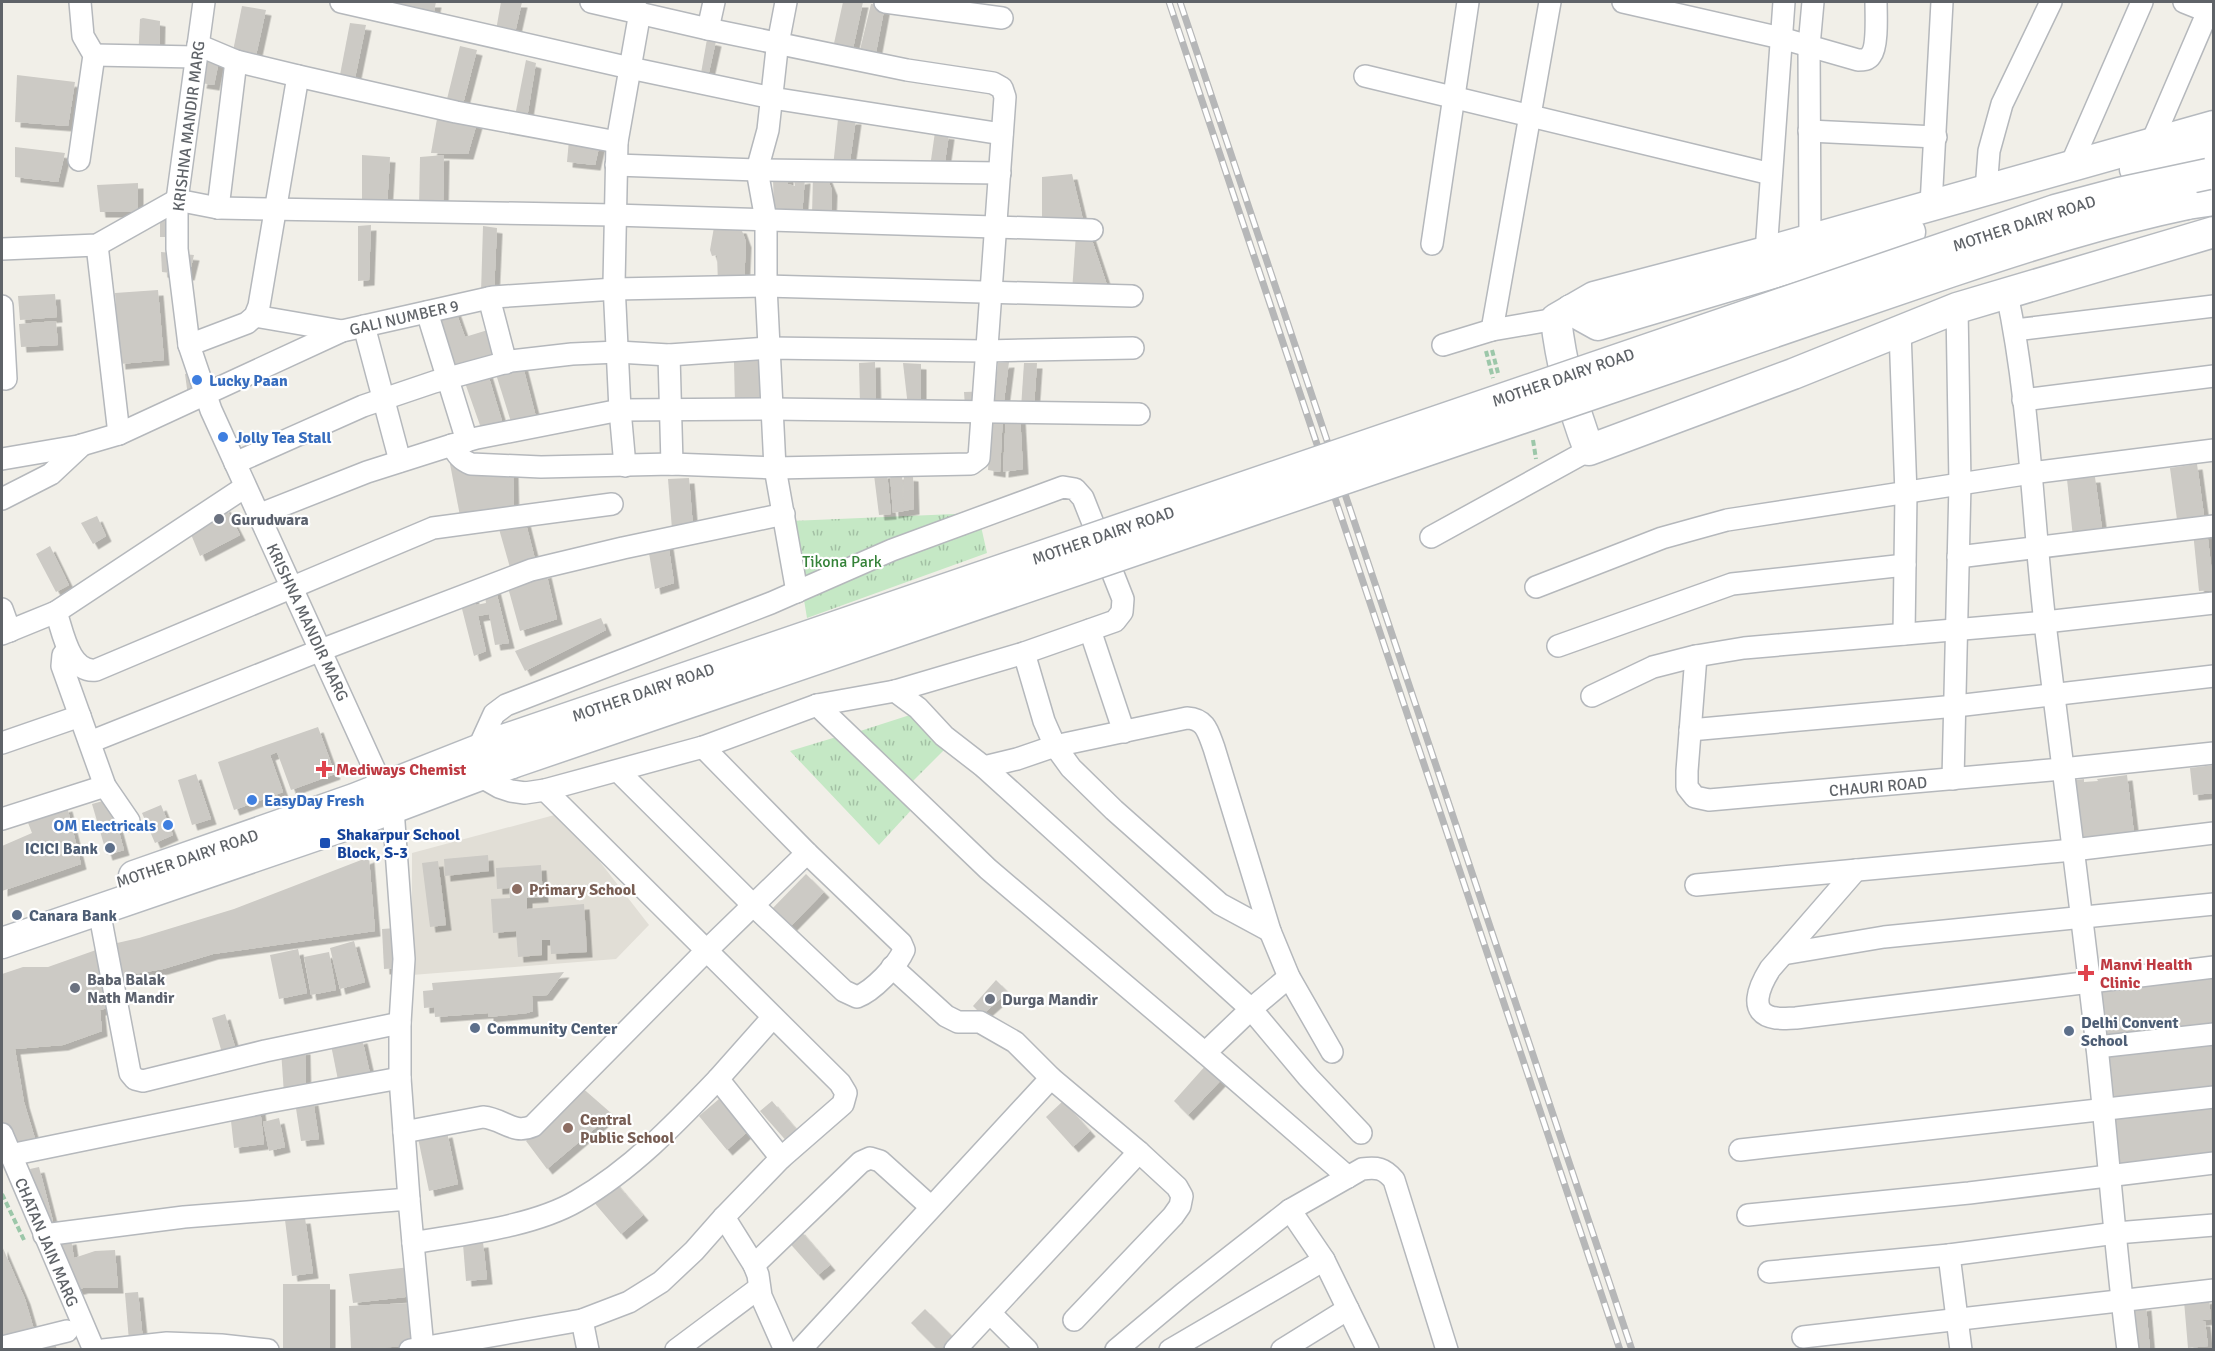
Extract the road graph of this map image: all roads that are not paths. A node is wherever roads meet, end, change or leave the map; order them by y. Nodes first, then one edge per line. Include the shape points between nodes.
1 (80, 2) edge
2 (204, 2) edge
3 (341, 2) edge
4 (591, 2) edge
5 (714, 2) edge
6 (786, 2) edge
7 (885, 2) edge
8 (1468, 2) edge
9 (1550, 2) edge
10 (1623, 2) edge
11 (1784, 2) edge
12 (1813, 2) edge
13 (1876, 2) edge
14 (1942, 2) edge
15 (2051, 2) edge
16 (2142, 2) edge
17 (2184, 2) edge
18 (2211, 9) edge
19 (640, 12) junction
20 (1002, 18) dead end
21 (708, 29) junction
22 (1781, 38) junction
23 (778, 43) junction
24 (1809, 45) junction
25 (197, 51) junction
26 (94, 55) junction
27 (236, 61) junction
28 (630, 68) junction
29 (298, 76) junction
30 (1365, 76) dead end
31 (772, 98) junction
32 (1454, 98) junction
33 (1530, 116) junction
34 (2214, 126) edge
35 (1809, 131) junction
36 (1002, 134) junction
37 (1936, 137) junction
38 (616, 142) junction
39 (2151, 144) junction
40 (79, 159) dead end
41 (616, 165) junction
42 (2070, 167) junction
43 (757, 170) junction
44 (1000, 173) junction
45 (1771, 174) junction
46 (2207, 180) edge
47 (1986, 190) junction
48 (177, 200) junction
49 (1931, 205) junction
50 (218, 208) junction
51 (274, 208) junction
52 (614, 215) junction
53 (766, 220) junction
54 (996, 227) junction
55 (1092, 230) dead end
56 (2214, 232) edge
57 (1810, 239) junction
58 (1432, 244) dead end
59 (97, 245) junction
60 (2, 249) edge
61 (1766, 252) junction
62 (765, 286) junction
63 (615, 289) junction
64 (991, 292) junction
65 (2007, 294) junction
66 (1132, 296) dead end
67 (489, 298) junction
68 (2, 306) edge
69 (2214, 306) edge
70 (1957, 308) junction
71 (426, 312) junction
72 (1563, 314) junction
73 (255, 316) junction
74 (364, 326) junction
75 (2015, 330) junction
76 (342, 331) junction
77 (1900, 331) junction
78 (1492, 340) junction
79 (189, 345) junction
80 (1443, 345) dead end
81 (769, 348) junction
82 (1133, 348) dead end
83 (985, 351) junction
84 (617, 352) junction
85 (669, 355) junction
86 (506, 363) junction
87 (2214, 376) edge
88 (6, 379) dead end
89 (446, 379) junction
90 (206, 395) junction
91 (383, 399) junction
92 (2023, 400) junction
93 (772, 409) junction
94 (620, 410) junction
95 (670, 410) junction
96 (982, 412) junction
97 (1139, 414) dead end
98 (119, 434) junction
99 (459, 443) junction
100 (83, 444) junction
101 (1589, 450) junction
102 (2214, 450) edge
103 (2, 459) edge
104 (400, 461) junction
105 (235, 463) junction
106 (672, 464) junction
107 (625, 466) junction
108 (775, 468) junction
109 (2031, 473) junction
110 (1960, 484) junction
111 (245, 487) junction
112 (1906, 494) junction
113 (2, 499) edge
114 (612, 504) dead end
115 (258, 514) junction
116 (784, 514) junction
117 (2214, 526) edge
118 (1431, 537) dead end
119 (2038, 548) junction
120 (1958, 557) junction
121 (1905, 565) junction
122 (292, 586) junction
123 (1536, 587) dead end
124 (797, 592) junction
125 (2214, 603) edge
126 (2, 609) edge
127 (56, 612) junction
128 (2045, 622) junction
129 (1957, 629) junction
130 (1090, 630) junction
131 (6, 632) edge
132 (1904, 634) junction
133 (1558, 645) dead end
134 (68, 650) junction
135 (321, 650) junction
136 (1024, 653) junction
137 (1696, 656) junction
138 (2214, 676) edge
139 (895, 692) junction
140 (1592, 696) dead end
141 (2055, 696) junction
142 (817, 705) junction
143 (1956, 706) junction
144 (80, 716) junction
145 (1690, 730) junction
146 (1124, 732) junction
147 (90, 742) junction
148 (2, 743) edge
149 (1055, 746) junction
150 (703, 747) junction
151 (2214, 753) edge
152 (478, 762) junction
153 (984, 767) junction
154 (2061, 769) junction
155 (618, 771) junction
156 (1953, 779) junction
157 (105, 786) junction
158 (544, 790) junction
159 (388, 798) junction
160 (2, 819) edge
161 (129, 821) dead end
162 (2214, 832) edge
163 (2073, 850) junction
164 (807, 853) junction
165 (1856, 870) junction
166 (1696, 885) dead end
167 (2214, 904) edge
168 (754, 906) junction
169 (99, 910) junction
170 (2083, 918) junction
171 (2, 924) edge
172 (1270, 930) junction
173 (2, 943) edge
174 (707, 950) junction
175 (1783, 954) junction
176 (892, 967) junction
177 (2214, 967) edge
178 (1289, 977) junction
179 (2089, 981) junction
180 (1251, 1009) junction
181 (773, 1017) junction
182 (400, 1023) junction
183 (2214, 1035) edge
184 (2097, 1047) junction
185 (1332, 1052) dead end
186 (1205, 1053) junction
187 (400, 1078) junction
188 (1051, 1078) junction
189 (718, 1079) junction
190 (2214, 1097) edge
191 (2103, 1110) junction
192 (404, 1131) junction
193 (1361, 1133) dead end
194 (2, 1134) edge
195 (1740, 1150) dead end
196 (1139, 1152) junction
197 (10, 1155) junction
198 (781, 1158) junction
199 (2214, 1163) edge
200 (2110, 1174) junction
201 (1348, 1177) junction
202 (409, 1199) junction
203 (932, 1207) junction
204 (1290, 1210) junction
205 (1748, 1215) dead end
206 (724, 1217) junction
207 (2214, 1225) edge
208 (2116, 1233) junction
209 (44, 1235) junction
210 (413, 1243) junction
211 (1949, 1255) junction
212 (1324, 1260) junction
213 (754, 1265) junction
214 (1769, 1272) dead end
215 (759, 1288) junction
216 (2214, 1290) edge
217 (2121, 1300) junction
218 (1348, 1309) junction
219 (990, 1313) junction
220 (582, 1320) junction
221 (1074, 1320) dead end
222 (1957, 1320) junction
223 (67, 1331) dead end
224 (1803, 1337) dead end
225 (2, 1347) edge
226 (417, 1349) edge
227 (94, 1350) edge
228 (103, 1350) edge
229 (268, 1350) edge
230 (588, 1350) edge
231 (676, 1350) edge
232 (785, 1350) edge
233 (800, 1350) edge
234 (956, 1350) edge
235 (1027, 1350) edge
236 (1116, 1350) edge
237 (1170, 1350) edge
238 (1282, 1350) edge
239 (1368, 1350) edge
240 (1447, 1350) edge
241 (1961, 1350) edge
242 (2128, 1350) edge

1 - 26 street via 83,36
2 - 25 street, KRISHNA MANDIR MARG
3 - 28 street
4 - 19 street
5 - 21 street
6 - 23 street
7 - 20 street
8 - 32 street
9 - 33 street
10 - 22 street
11 - 22 street
12 - 24 street
13 - 24 street via 1874,47 1866,59
14 - 37 street
15 - 47 street via 2002,104 1989,151
16 - 42 street
17 - 18 street
18 - 39 street
19 - 21 street
19 - 28 street
21 - 23 street
22 - 24 street
22 - 45 street
23 - 31 street
23 - 36 street via 993,83 1002,88 1005,97
24 - 35 street
25 - 26 street
25 - 27 street
25 - 48 street, KRISHNA MANDIR MARG
26 - 40 street
27 - 29 street
27 - 50 street
28 - 31 street
28 - 38 street
29 - 38 street via 456,112
29 - 51 street
30 - 32 street
31 - 36 street
31 - 43 street
32 - 33 street
32 - 58 street
33 - 45 street
33 - 78 street
34 - 39 main road
35 - 37 street
35 - 57 street
36 - 44 street
37 - 49 street
38 - 41 street
39 - 42 main road
41 - 43 street
41 - 52 street
42 - 47 main road
43 - 44 street
43 - 53 street
44 - 54 street
45 - 61 street
46 - 72 main road via 2013,201 1598,325
46 - 152 main road, MOTHER DAIRY ROAD, bridge via 2133,215 2063,234
47 - 49 main road
48 - 50 street
48 - 59 street
48 - 79 street, KRISHNA MANDIR MARG via 177,249
49 - 57 main road
50 - 51 street
51 - 52 street
51 - 73 street
52 - 53 street
52 - 63 street
53 - 54 street
53 - 62 street
54 - 55 street
54 - 64 street
56 - 65 main road
57 - 61 main road
59 - 60 street
59 - 98 street
61 - 72 main road via 1594,297
62 - 63 street, GALI NUMBER 9
62 - 64 street, GALI NUMBER 9
62 - 81 street
63 - 67 street, GALI NUMBER 9
63 - 84 street
64 - 66 street, GALI NUMBER 9
64 - 83 street
65 - 70 main road
65 - 75 street
67 - 71 street, GALI NUMBER 9
67 - 86 street
68 - 88 street
69 - 75 street
70 - 77 main road
70 - 110 street
71 - 74 street, GALI NUMBER 9
71 - 89 street
72 - 78 street
72 - 101 main road via 1559,350
73 - 76 street
73 - 79 street
74 - 76 street, GALI NUMBER 9
74 - 91 street
75 - 92 street
76 - 90 street, GALI NUMBER 9
77 - 101 main road
77 - 112 street
78 - 80 street
79 - 90 street, KRISHNA MANDIR MARG
81 - 83 street
81 - 85 street
81 - 93 street
82 - 83 street
83 - 96 street
84 - 85 street
84 - 86 street
84 - 94 street
85 - 95 street
86 - 89 street
87 - 92 street
89 - 91 street
89 - 99 street
90 - 98 street, GALI NUMBER 9
90 - 105 street, KRISHNA MANDIR MARG
91 - 104 street
91 - 105 street
92 - 109 street
93 - 95 street
93 - 96 street
93 - 108 street
94 - 95 street
94 - 99 street
94 - 107 street
95 - 106 street
96 - 97 street
96 - 108 street via 979,458 975,463
98 - 100 street, GALI NUMBER 9
99 - 104 street
99 - 107 street via 457,454 471,464
100 - 103 street, GALI NUMBER 9
100 - 113 street via 51,474
101 - 118 street
102 - 109 street
104 - 115 street
105 - 111 street, KRISHNA MANDIR MARG
106 - 107 street
106 - 108 street
108 - 116 street
109 - 110 street
109 - 119 street
110 - 112 street
110 - 120 street
111 - 115 street, KRISHNA MANDIR MARG
111 - 127 street
112 - 121 street
112 - 123 street via 1727,520 1662,538
114 - 122 street via 433,528
115 - 122 street, KRISHNA MANDIR MARG
116 - 124 street
116 - 135 street via 531,570
117 - 119 street
119 - 120 street
119 - 128 street
120 - 129 street
121 - 132 street
121 - 133 street via 1732,584
122 - 134 street via 96,670 87,671 79,666
122 - 135 street, KRISHNA MANDIR MARG
124 - 130 street via 892,550 1063,488 1075,489 1083,498 1123,600 1122,612 1115,621
124 - 152 street via 506,705 494,714
125 - 128 street
126 - 131 street
127 - 131 street
127 - 134 street
128 - 129 street
128 - 141 street
129 - 132 street
129 - 143 street
130 - 136 street
130 - 146 street
132 - 137 street
134 - 144 street via 62,666
135 - 147 street
135 - 159 street, KRISHNA MANDIR MARG
136 - 139 street
136 - 149 street
137 - 140 street via 1653,667
137 - 145 street
138 - 141 street
139 - 142 street
139 - 153 street
141 - 143 street
141 - 154 street
142 - 150 street
142 - 186 street via 988,869
143 - 145 street
143 - 156 street
144 - 147 street
144 - 148 street
145 - 156 street, CHAURI ROAD via 1687,787 1695,797 1710,800
146 - 149 street
146 - 172 street via 1187,718 1206,726
147 - 157 street
149 - 153 street
149 - 172 street via 1080,776 1185,875 1220,904
150 - 155 street
150 - 164 street
151 - 154 street, CHAURI ROAD
152 - 158 street via 499,787 525,793
152 - 159 main road, MOTHER DAIRY ROAD
153 - 180 street
154 - 156 street, CHAURI ROAD
154 - 163 street
155 - 158 street
155 - 168 street
157 - 160 street
157 - 161 street
158 - 174 street
159 - 169 main road, MOTHER DAIRY ROAD
159 - 171 main road, MOTHER DAIRY ROAD via 354,799
159 - 182 street, KRISHNA MANDIR MARG via 404,959
162 - 163 street
163 - 165 street
163 - 170 street
164 - 168 street
164 - 176 street via 901,943 904,950
165 - 166 street
165 - 175 street
167 - 170 street
168 - 174 street
168 - 176 street via 844,991 857,997 868,993
169 - 173 main road, MOTHER DAIRY ROAD
169 - 182 street via 130,1073 135,1079 143,1081
170 - 175 street via 1884,937
170 - 179 street
172 - 178 street
174 - 181 street
174 - 192 street via 532,1126 515,1129 483,1117
175 - 179 street via 1759,988 1757,1002 1763,1012 1775,1018
176 - 188 street via 946,1016 958,1022 980,1022 992,1027 1015,1042
177 - 179 street
178 - 180 street
178 - 185 street
179 - 184 street
180 - 186 street
180 - 193 street
181 - 189 street
181 - 198 street via 846,1093 843,1104
182 - 187 street, KRISHNA MANDIR MARG
183 - 184 street
184 - 191 street
186 - 201 street
187 - 192 street, KRISHNA MANDIR MARG
187 - 197 street
188 - 196 street
188 - 203 street
189 - 198 street
189 - 210 street via 621,1172 575,1202 532,1220
190 - 191 street
191 - 195 street
191 - 200 street
192 - 202 street, KRISHNA MANDIR MARG
194 - 197 street, CHATAN JAIN MARG
196 - 219 street
196 - 221 street via 1177,1186 1182,1196 1180,1206
197 - 209 street, CHATAN JAIN MARG
198 - 206 street
199 - 200 street
200 - 205 street via 1969,1193
200 - 208 street
201 - 204 street
201 - 240 street via 1374,1167 1386,1170 1394,1180
202 - 209 street via 184,1217
202 - 210 street, KRISHNA MANDIR MARG
203 - 213 street via 880,1161 870,1158 861,1162
203 - 233 street
204 - 212 street
204 - 236 street
206 - 213 street
206 - 220 street via 661,1282 629,1302
207 - 208 street
208 - 211 street
208 - 217 street
209 - 227 street, CHATAN JAIN MARG
210 - 226 street, KRISHNA MANDIR MARG
211 - 214 street
211 - 222 street
212 - 218 street
212 - 237 street
213 - 215 street
215 - 231 street
215 - 232 street
216 - 217 street
217 - 222 street
217 - 242 street
218 - 238 street
218 - 239 street
219 - 234 street
219 - 235 street
220 - 226 street
220 - 230 street
222 - 224 street
222 - 241 street
223 - 225 street
228 - 229 street via 167,1342

